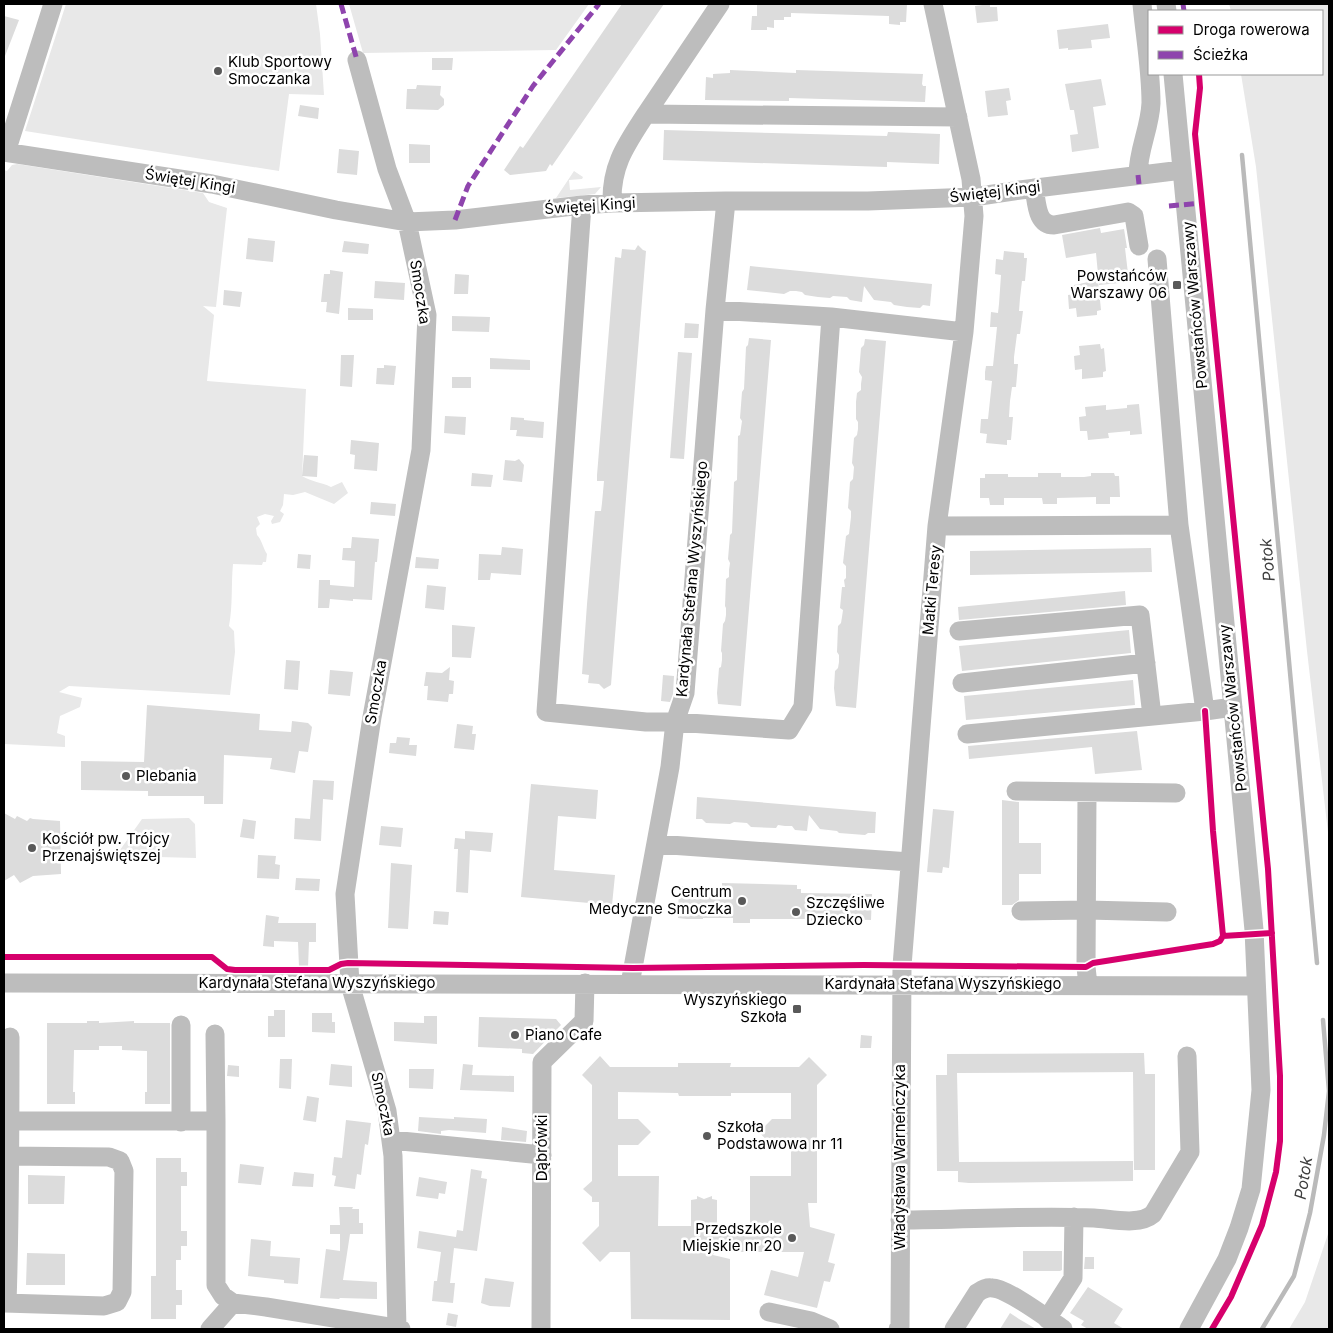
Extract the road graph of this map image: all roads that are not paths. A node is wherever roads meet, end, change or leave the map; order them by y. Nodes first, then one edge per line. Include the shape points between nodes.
1 (53, 4) edge
2 (720, 4) edge
3 (933, 4) edge
4 (1142, 4) edge
5 (356, 60) dead end
6 (1148, 71) edge
7 (1148, 75) edge
8 (1173, 75) edge
9 (646, 114) junction
10 (958, 117) junction
11 (5, 152) edge
12 (1182, 170) junction
13 (1138, 175) junction
14 (1034, 188) junction
15 (972, 197) junction
16 (726, 201) junction
17 (612, 204) junction
18 (582, 205) junction
19 (407, 222) junction
20 (1140, 246) dead end
21 (1157, 259) dead end
22 (715, 310) junction
23 (831, 317) junction
24 (964, 332) junction
25 (1179, 525) junction
26 (937, 526) junction
27 (959, 631) dead end
28 (1146, 663) junction
29 (962, 683) dead end
30 (1233, 707) junction
31 (1205, 711) junction
32 (1152, 716) junction
33 (675, 722) junction
34 (967, 734) dead end
35 (1016, 791) dead end
36 (1087, 793) junction
37 (1176, 793) dead end
38 (656, 844) junction
39 (910, 862) junction
40 (1087, 910) junction
41 (1021, 911) dead end
42 (1167, 912) dead end
43 (4, 982) edge
44 (585, 983) junction
45 (350, 984) junction
46 (630, 984) junction
47 (901, 984) junction
48 (1088, 985) junction
49 (1256, 986) junction
50 (181, 1025) dead end
51 (216, 1034) dead end
52 (10, 1037) dead end
53 (1187, 1056) dead end
54 (7, 1121) edge
55 (216, 1121) junction
56 (181, 1122) junction
57 (391, 1140) junction
58 (542, 1155) junction
59 (6, 1156) edge
60 (1074, 1217) junction
61 (900, 1220) junction
62 (5, 1303) edge
63 (233, 1303) junction
64 (769, 1312) dead end
65 (1055, 1324) edge
66 (901, 1328) edge
67 (210, 1329) edge
68 (397, 1329) edge
69 (401, 1329) edge
70 (541, 1329) edge
71 (830, 1329) edge
72 (954, 1329) edge
73 (1189, 1329) edge

1 - 11 street
2 - 9 street
3 - 10 street, Matki Teresy
4 - 6 street
5 - 19 street, Smoczka via 387,169
7 - 13 street via 1151,104 1138,160
8 - 12 street, Powstańców Warszawy
9 - 10 street
9 - 17 street via 616,164
10 - 15 street, Matki Teresy
11 - 19 street, Świętej Kingi via 212,184
12 - 13 street, Świętej Kingi
12 - 30 street, Powstańców Warszawy
13 - 14 street, Świętej Kingi
14 - 15 street, Świętej Kingi
14 - 20 street via 1040,218 1046,224 1128,212 1134,216
15 - 16 street, Świętej Kingi
15 - 24 street, Matki Teresy via 974,216
16 - 17 street, Świętej Kingi
16 - 22 street, Kardynała Stefana Wyszyńskiego
17 - 18 street, Świętej Kingi
18 - 19 street, Świętej Kingi via 455,220
18 - 33 street via 546,712
19 - 45 street, Smoczka via 427,315 421,450 372,717 344,894
21 - 25 street
22 - 23 street
22 - 33 street, Kardynała Stefana Wyszyńskiego via 685,693
23 - 24 street
23 - 33 street via 802,707 789,730
24 - 26 street, Matki Teresy
25 - 26 street
25 - 31 street
26 - 39 street, Matki Teresy
27 - 28 street via 1140,615
28 - 29 street
28 - 32 street
30 - 31 street
30 - 49 street, Powstańców Warszawy via 1254,930
31 - 32 street
32 - 34 street
33 - 38 street, Kardynała Stefana Wyszyńskiego
35 - 36 street
36 - 37 street
36 - 40 street
38 - 39 street
38 - 46 street, Kardynała Stefana Wyszyńskiego
39 - 47 street, Matki Teresy
40 - 41 street
40 - 42 street
40 - 48 street
43 - 45 street, Kardynała Stefana Wyszyńskiego
44 - 45 street, Kardynała Stefana Wyszyńskiego
44 - 46 street, Kardynała Stefana Wyszyńskiego
44 - 58 street, Dąbrówki via 584,1021 542,1062
45 - 57 street, Smoczka via 387,1110
46 - 47 street, Kardynała Stefana Wyszyńskiego
47 - 48 street, Kardynała Stefana Wyszyńskiego
47 - 61 street, Władysława Warneńczyka
48 - 49 street, Kardynała Stefana Wyszyńskiego
49 - 73 street, Powstańców Warszawy via 1262,1090 1251,1189 1227,1259
50 - 56 street
51 - 55 street
52 - 54 street
53 - 60 street via 1190,1152 1153,1214 1136,1220
54 - 56 street
54 - 59 street
55 - 56 street
55 - 63 street via 216,1286
57 - 58 street
57 - 68 street, Smoczka
58 - 70 street, Dąbrówki
59 - 62 street via 10,1177
59 - 62 street via 109,1157 120,1161 124,1171 122,1292 117,1302 104,1306
60 - 61 street
60 - 65 street via 1073,1278
61 - 66 street, Władysława Warneńczyka
63 - 67 street
63 - 68 street
64 - 71 street via 811,1321
65 - 72 street via 1004,1291 987,1288 977,1293
68 - 69 street

